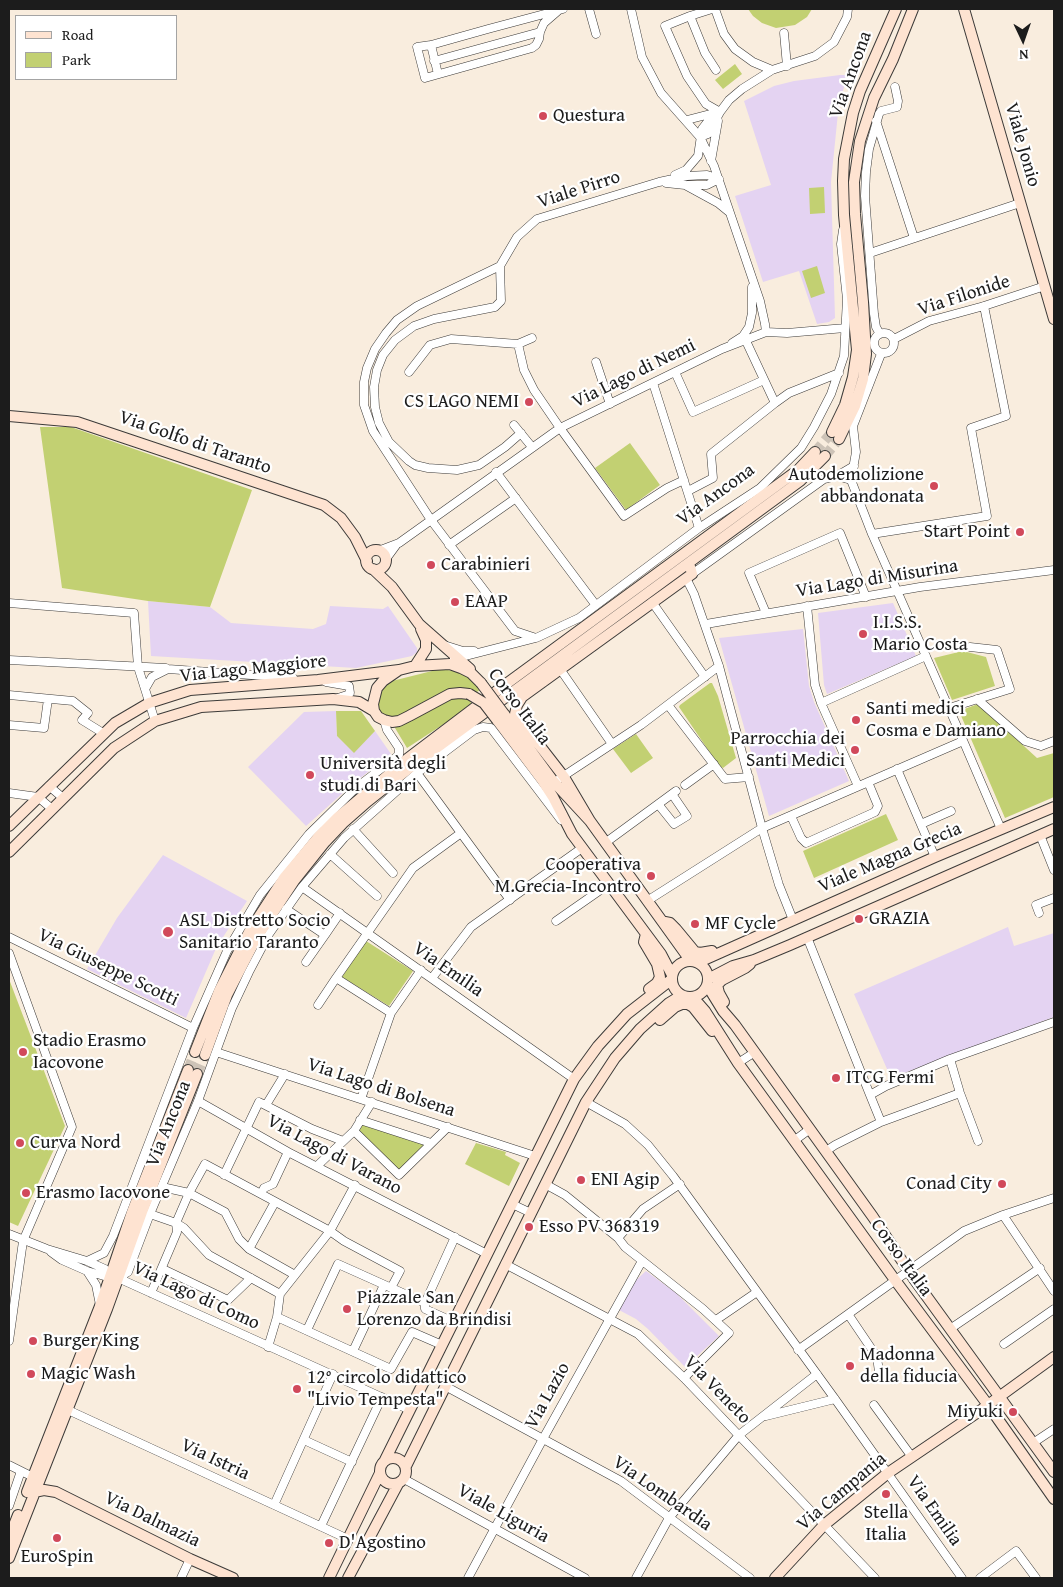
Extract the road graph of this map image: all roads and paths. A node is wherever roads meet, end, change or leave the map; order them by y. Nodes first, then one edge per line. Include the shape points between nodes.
1 (561, 9) edge
2 (589, 9) edge
3 (631, 9) edge
4 (713, 9) edge
5 (848, 9) edge
6 (896, 9) edge
7 (913, 9) edge
8 (964, 9) edge
9 (971, 9) edge
10 (690, 16) junction
11 (540, 32) junction
12 (784, 33) dead end
13 (596, 34) dead end
14 (430, 45) junction
15 (434, 61) junction
16 (787, 66) junction
17 (716, 70) dead end
18 (772, 70) junction
19 (438, 74) junction
20 (895, 87) dead end
21 (720, 112) junction
22 (686, 120) junction
23 (876, 121) junction
24 (700, 137) junction
25 (711, 161) junction
26 (719, 179) junction
27 (659, 182) junction
28 (685, 185) junction
29 (1020, 203) junction
30 (729, 212) junction
31 (844, 215) junction
32 (914, 238) junction
33 (870, 253) junction
34 (500, 266) junction
35 (752, 280) junction
36 (1044, 286) junction
37 (1054, 296) edge
38 (863, 302) junction
39 (984, 306) junction
40 (874, 314) junction
41 (1054, 319) edge
42 (845, 328) junction
43 (386, 332) junction
44 (766, 332) junction
45 (880, 334) junction
46 (532, 338) dead end
47 (894, 339) junction
48 (395, 340) junction
49 (746, 341) junction
50 (518, 344) junction
51 (722, 349) junction
52 (881, 354) junction
53 (596, 362) dead end
54 (409, 372) dead end
55 (675, 372) junction
56 (839, 373) junction
57 (764, 380) junction
58 (653, 383) junction
59 (775, 403) junction
60 (610, 404) junction
61 (9, 416) edge
62 (514, 425) dead end
63 (560, 428) junction
64 (521, 433) junction
65 (532, 447) junction
66 (815, 452) tunnel mouth
67 (825, 456) tunnel mouth
68 (409, 461) junction
69 (479, 465) junction
70 (854, 466) junction
71 (399, 471) junction
72 (496, 472) junction
73 (837, 476) junction
74 (488, 478) junction
75 (684, 480) junction
76 (851, 480) junction
77 (688, 491) junction
78 (516, 498) junction
79 (431, 520) junction
80 (699, 528) junction
81 (872, 534) junction
82 (355, 537) junction
83 (449, 545) junction
84 (675, 546) junction
85 (381, 556) junction
86 (686, 559) junction
87 (370, 565) junction
88 (1054, 570) edge
89 (689, 576) junction
90 (392, 588) junction
91 (898, 592) junction
92 (866, 597) junction
93 (9, 603) edge
94 (650, 603) junction
95 (595, 604) junction
96 (632, 604) junction
97 (807, 606) junction
98 (766, 613) junction
99 (419, 624) junction
100 (706, 624) junction
101 (536, 638) junction
102 (442, 644) junction
103 (970, 647) dead end
104 (483, 652) junction
105 (926, 656) junction
106 (459, 658) junction
107 (9, 660) edge
108 (430, 664) junction
109 (415, 666) junction
110 (719, 666) junction
111 (138, 667) junction
112 (168, 668) junction
113 (560, 669) junction
114 (399, 670) junction
115 (705, 677) junction
116 (318, 680) junction
117 (481, 683) junction
118 (251, 685) junction
119 (145, 689) junction
120 (505, 691) junction
121 (9, 695) edge
122 (48, 699) junction
123 (333, 699) junction
124 (977, 699) junction
125 (149, 703) junction
126 (252, 703) junction
127 (820, 703) junction
128 (668, 705) junction
129 (949, 708) junction
130 (374, 711) junction
131 (500, 717) junction
132 (384, 720) junction
133 (156, 721) junction
134 (9, 725) edge
135 (103, 733) junction
136 (963, 741) junction
137 (1054, 741) edge
138 (612, 744) junction
139 (714, 764) junction
140 (898, 769) junction
141 (418, 773) junction
142 (564, 777) junction
143 (749, 778) junction
144 (553, 781) junction
145 (868, 782) junction
146 (685, 785) dead end
147 (48, 786) junction
148 (858, 786) junction
149 (9, 793) edge
150 (38, 797) junction
151 (63, 798) junction
152 (658, 804) junction
153 (1054, 807) edge
154 (52, 810) junction
155 (951, 811) dead end
156 (791, 816) junction
157 (590, 821) junction
158 (922, 824) junction
159 (9, 826) edge
160 (762, 828) junction
161 (353, 829) junction
162 (1054, 829) edge
163 (1000, 830) junction
164 (462, 834) junction
165 (572, 834) junction
166 (1040, 835) junction
167 (322, 839) junction
168 (302, 842) junction
169 (605, 843) junction
170 (582, 848) junction
171 (9, 852) edge
172 (330, 854) junction
173 (935, 857) junction
174 (321, 864) junction
175 (1054, 870) edge
176 (393, 873) dead end
177 (609, 884) junction
178 (302, 887) junction
179 (376, 896) dead end
180 (1054, 898) edge
181 (510, 900) junction
182 (647, 900) junction
183 (284, 912) junction
184 (340, 913) junction
185 (1039, 913) dead end
186 (269, 919) junction
187 (793, 920) junction
188 (556, 921) dead end
189 (368, 933) junction
190 (646, 934) junction
191 (325, 935) junction
192 (9, 937) edge
193 (807, 937) junction
194 (9, 953) edge
195 (694, 958) junction
196 (306, 962) dead end
197 (421, 970) junction
198 (672, 977) junction
199 (336, 978) junction
200 (432, 978) junction
201 (711, 983) junction
202 (685, 998) junction
203 (318, 1005) dead end
204 (391, 1014) junction
205 (628, 1014) junction
206 (1054, 1022) edge
207 (193, 1028) junction
208 (216, 1052) junction
209 (754, 1052) junction
210 (950, 1059) junction
211 (738, 1063) junction
212 (193, 1072) tunnel mouth
213 (285, 1074) junction
214 (574, 1079) junction
215 (960, 1093) junction
216 (870, 1095) junction
217 (361, 1098) junction
218 (198, 1101) junction
219 (372, 1102) junction
220 (586, 1102) junction
221 (266, 1106) junction
222 (360, 1120) junction
223 (881, 1122) junction
224 (448, 1127) junction
225 (247, 1128) junction
226 (810, 1129) junction
227 (354, 1131) junction
228 (795, 1140) junction
229 (343, 1141) junction
230 (978, 1141) dead end
231 (431, 1143) junction
232 (826, 1151) junction
233 (288, 1152) junction
234 (535, 1156) junction
235 (317, 1166) junction
236 (224, 1174) junction
237 (545, 1184) junction
238 (680, 1184) junction
239 (355, 1185) junction
240 (162, 1186) junction
241 (188, 1193) junction
242 (261, 1194) junction
243 (128, 1198) junction
244 (1054, 1198) edge
245 (275, 1202) junction
246 (512, 1204) junction
247 (144, 1212) junction
248 (531, 1213) junction
249 (1003, 1215) junction
250 (176, 1223) junction
251 (330, 1231) junction
252 (9, 1234) edge
253 (455, 1237) junction
254 (618, 1238) junction
255 (23, 1241) junction
256 (249, 1248) junction
257 (47, 1249) junction
258 (487, 1254) junction
259 (87, 1261) junction
260 (642, 1261) junction
261 (505, 1264) junction
262 (1040, 1268) junction
263 (163, 1269) junction
264 (87, 1271) junction
265 (908, 1271) junction
266 (295, 1275) junction
267 (114, 1277) junction
268 (251, 1278) junction
269 (895, 1280) junction
270 (388, 1286) junction
271 (1054, 1291) edge
272 (756, 1292) junction
273 (151, 1293) junction
274 (280, 1294) junction
275 (424, 1303) junction
276 (100, 1306) junction
277 (1054, 1309) edge
278 (848, 1314) junction
279 (277, 1317) junction
280 (611, 1318) junction
281 (716, 1320) junction
282 (454, 1322) junction
283 (950, 1329) junction
284 (307, 1330) junction
285 (9, 1341) edge
286 (1004, 1344) dead end
287 (442, 1345) junction
288 (268, 1347) junction
289 (798, 1350) junction
290 (353, 1351) junction
291 (1054, 1357) edge
292 (879, 1372) dead end
293 (333, 1374) junction
294 (817, 1374) junction
295 (684, 1378) junction
296 (445, 1386) junction
297 (382, 1397) junction
298 (1000, 1397) junction
299 (835, 1399) junction
300 (874, 1405) dead end
301 (988, 1406) junction
302 (68, 1410) junction
303 (410, 1410) junction
304 (761, 1417) junction
305 (1054, 1429) edge
306 (739, 1435) junction
307 (543, 1438) junction
308 (304, 1440) junction
309 (1033, 1443) junction
310 (912, 1457) junction
311 (385, 1460) junction
312 (352, 1462) junction
313 (9, 1464) edge
314 (406, 1466) junction
315 (44, 1470) junction
316 (21, 1471) junction
317 (1054, 1472) edge
318 (380, 1473) junction
319 (888, 1473) junction
320 (33, 1477) junction
321 (401, 1481) junction
322 (34, 1492) junction
323 (56, 1492) junction
324 (1054, 1499) edge
325 (274, 1505) junction
326 (9, 1506) edge
327 (669, 1518) junction
328 (824, 1525) junction
329 (321, 1526) junction
330 (494, 1528) junction
331 (9, 1538) edge
332 (348, 1539) junction
333 (9, 1558) edge
334 (190, 1559) junction
335 (181, 1578) edge
336 (233, 1578) edge
337 (329, 1578) edge
338 (348, 1578) edge
339 (468, 1578) edge
340 (585, 1578) edge
341 (636, 1578) edge
342 (750, 1578) edge
343 (776, 1578) edge
344 (875, 1578) edge
345 (962, 1578) edge
346 (980, 1578) edge
347 (1036, 1578) edge

1 - 11 street via 544,23
1 - 14 street
2 - 13 street
3 - 22 street via 642,57 661,93
4 - 10 street
4 - 18 street via 734,49
5 - 16 street via 834,42 815,56
6 - 31 street, Via Ancona via 853,113 844,158
7 - 38 street, Via Ancona via 874,98 860,141 854,182
8 - 29 street, Viale Jonio
9 - 37 street, Viale Jonio
10 - 17 street via 705,53
10 - 21 street via 665,26 687,76 706,104
11 - 15 street
11 - 19 street via 532,48
12 - 16 street
14 - 15 street
14 - 19 street via 418,47 425,78
15 - 19 street
16 - 18 street
18 - 21 street via 729,100
20 - 23 street via 897,107 881,111
21 - 22 street
21 - 24 street via 708,134
21 - 25 street
22 - 24 street
23 - 32 street
23 - 33 street via 866,172
24 - 25 street
24 - 27 street, Viale Pirro via 698,156 686,170
25 - 26 street
26 - 27 street, Viale Pirro via 707,175
26 - 28 street, Viale Pirro via 708,185
26 - 30 street
27 - 28 street, Viale Pirro
27 - 34 street, Viale Pirro via 537,220 517,237
28 - 30 street, Viale Pirro
29 - 32 street
29 - 36 street, Viale Jonio
30 - 35 street
31 - 38 street, Via Ancona via 857,350 853,378 836,435 855,406 863,379 866,354
31 - 42 street, Via Ancona via 841,244 847,299
32 - 33 street
33 - 40 street
34 - 43 street via 417,306
34 - 48 street via 501,301 494,308 434,318 414,326
35 - 44 street
35 - 51 street via 753,304 749,327 742,336
36 - 39 street, Via Filonide
36 - 41 street, Viale Jonio
38 - 40 street
39 - 47 street, Via Filonide via 929,321
39 - 81 street via 1006,416 971,428 987,516
40 - 45 street
42 - 44 street
42 - 56 street, Via Ancona via 844,356
43 - 48 street
43 - 71 street via 368,368 364,405 372,430
44 - 49 street
45 - 47 street via 888,334
45 - 52 street via 875,338 877,351
46 - 50 street
47 - 52 street via 894,346
48 - 68 street via 383,355 377,370 375,407 378,423 386,438
49 - 51 street
49 - 57 street
50 - 54 street via 451,339 430,345
50 - 63 street, Via Lago di Nemi via 524,370
51 - 55 street, Via Lago di Nemi
52 - 70 street via 853,426
53 - 60 street
55 - 57 street via 693,412
55 - 58 street, Via Lago di Nemi
56 - 59 street via 789,393
56 - 80 street, Via Ancona via 801,448 760,488
57 - 59 street
58 - 60 street, Via Lago di Nemi
58 - 75 street
59 - 77 street via 711,454 713,478
60 - 63 street, Via Lago di Nemi
61 - 82 street, Via Golfo di Taranto via 77,422 324,505 341,518
62 - 64 street
63 - 65 street, Via Lago di Nemi
63 - 75 street via 624,516
64 - 65 street
64 - 69 street
65 - 72 street, Via Lago di Nemi
66 - 86 street, Via Ancona via 798,470
67 - 86 street, Via Ancona via 800,480
68 - 69 street via 428,468 457,470
68 - 71 street
69 - 74 street
70 - 73 street
70 - 76 street
71 - 79 street
72 - 74 street, Via Lago di Nemi
72 - 78 street
73 - 76 street
73 - 89 street via 824,479
74 - 79 street, Via Lago di Nemi
75 - 77 street
76 - 81 street
77 - 80 street
78 - 83 street
78 - 95 street
79 - 83 street
79 - 85 street, Via Lago di Nemi
80 - 84 street, Via Ancona
81 - 91 street
82 - 85 street, Via Golfo di Taranto
82 - 87 street, Via Golfo di Taranto
83 - 101 street via 515,632
84 - 86 street
84 - 95 street, Via Ancona
85 - 87 street via 368,555
85 - 87 street via 381,568
85 - 90 street
86 - 89 street
86 - 96 street, Via Ancona
86 - 120 street, Via Ancona
87 - 90 street, Via Golfo di Taranto
88 - 91 street, Via Lago di Misurina
89 - 94 street
89 - 100 street
90 - 99 street
91 - 92 street, Via Lago di Misurina
91 - 105 street
92 - 97 street, Via Lago di Misurina
92 - 98 street, Via Lago di Misurina via 840,533 749,573
93 - 111 street via 134,613
94 - 96 street
94 - 113 street
94 - 115 street
95 - 101 street, Via Ancona via 578,618
96 - 120 street, Via Ancona
97 - 98 street, Via Lago di Misurina
97 - 127 street via 815,685
98 - 100 street, Via Lago di Misurina
99 - 102 street
99 - 109 street via 426,649
100 - 110 street
101 - 104 street, Via Ancona
102 - 104 street via 463,651
102 - 106 street
103 - 124 street via 997,650 1010,689
104 - 106 street, Via Ancona
105 - 127 street
105 - 129 street
106 - 108 street, Via Ancona
106 - 117 street
107 - 111 street
108 - 109 street, Corso Italia
108 - 117 street, Corso Italia via 462,668
109 - 114 street, Corso Italia
110 - 115 street
110 - 143 street
111 - 112 street
111 - 119 street
112 - 116 street
112 - 119 street via 152,677
113 - 138 street
113 - 142 street via 522,697 515,714
114 - 116 street, Via Lago Maggiore
114 - 130 street, Corso Italia via 377,688
115 - 128 street
116 - 118 street, Via Lago Maggiore
116 - 123 street via 349,686 347,695
117 - 131 street, Corso Italia, bridge
118 - 125 street, Via Lago Maggiore via 190,690
118 - 126 street
119 - 125 street
120 - 167 street
121 - 122 street
122 - 134 street via 44,728
122 - 135 street via 73,701 88,713 82,720
123 - 126 street, Via Lago Maggiore
123 - 130 street, Via Lago Maggiore via 359,702
124 - 129 street
124 - 137 street via 1025,741 1041,746
125 - 133 street
125 - 135 street, Via Lago Maggiore
126 - 133 street, Via Lago Maggiore via 201,707
127 - 148 street
128 - 138 street
128 - 139 street
129 - 136 street
130 - 132 street
131 - 132 street, Corso Italia, bridge via 484,702 460,693 450,694 399,721
131 - 144 street, Corso Italia
131 - 165 street, Corso Italia via 553,797
132 - 168 street, Via Ancona via 399,748 399,755 357,787
133 - 151 street, Via Lago Maggiore via 114,748
135 - 147 street, Via Lago Maggiore
136 - 140 street
136 - 163 street
138 - 142 street
139 - 143 street via 726,779
139 - 146 street
140 - 145 street
140 - 158 street
141 - 161 street, Via Ancona
141 - 164 street
141 - 165 street, Via Ancona via 474,730 482,726 491,728
142 - 144 street
142 - 157 street
143 - 160 street
144 - 157 street, Corso Italia
145 - 148 street
145 - 156 street via 878,806 875,812 806,843
147 - 150 street, Via Lago Maggiore
147 - 151 street
148 - 156 street
149 - 150 street
150 - 154 street
150 - 159 street, Via Lago Maggiore
151 - 154 street, Via Lago Maggiore
152 - 152 street via 674,792 687,816 674,824
152 - 169 street
153 - 163 street, Viale Magna Grecia
154 - 171 street, Via Lago Maggiore
155 - 158 street
156 - 160 street
157 - 169 street, Corso Italia
158 - 173 street
160 - 182 street
160 - 187 street
161 - 172 street, Via Ancona
161 - 176 street
162 - 166 street, Viale Magna Grecia
163 - 173 street, Viale Magna Grecia
164 - 181 street
164 - 189 street via 413,868
165 - 170 street, Corso Italia
166 - 175 street
166 - 193 street, Viale Magna Grecia
167 - 168 street
167 - 174 street
167 - 186 street
167 - 186 street via 284,878 249,932 219,991 200,1053 227,995
168 - 207 street, Via Ancona via 260,895 227,951
169 - 182 street, Corso Italia
170 - 177 street, Corso Italia
170 - 181 street
172 - 174 street, Via Ancona
172 - 179 street
173 - 187 street, Viale Magna Grecia
174 - 178 street, Via Ancona
177 - 188 street
177 - 190 street, Corso Italia
178 - 183 street, Via Ancona
178 - 184 street, Via Emilia
180 - 185 street via 1036,905
181 - 200 street via 471,927
182 - 195 street, Corso Italia
183 - 186 street
183 - 191 street
183 - 208 street, Via Ancona via 249,972
184 - 189 street, Via Emilia
184 - 191 street
187 - 195 street, Viale Magna Grecia via 741,943 726,944
189 - 197 street, Via Emilia
189 - 199 street
190 - 198 street, Corso Italia
190 - 205 street via 644,942 660,976 657,983 629,1005
191 - 196 street
192 - 207 street, Via Giuseppe Scotti
193 - 201 street, Viale Magna Grecia via 732,966
193 - 216 street
194 - 255 street via 72,1127
195 - 198 street via 678,965
195 - 201 street via 707,972
197 - 200 street, Via Emilia
197 - 204 street
198 - 202 street via 673,986
198 - 205 street
199 - 203 street
199 - 204 street
200 - 214 street, Via Emilia
201 - 202 street via 700,993
201 - 209 street, Corso Italia
202 - 211 street, Corso Italia via 698,1003
202 - 220 street via 651,1027 640,1029 615,1058
204 - 217 street
205 - 214 street via 598,1046
206 - 210 street
207 - 243 street, Via Ancona
208 - 213 street, Via Lago di Bolsena
208 - 218 street, Via Ancona
209 - 211 street
209 - 226 street, Corso Italia
210 - 215 street
210 - 216 street
211 - 228 street, Corso Italia
212 - 247 street
213 - 217 street, Via Lago di Bolsena
213 - 221 street
214 - 234 street
215 - 223 street
215 - 230 street
216 - 223 street
217 - 219 street, Via Lago di Bolsena
218 - 225 street, Via Lago di Varano
218 - 240 street, Via Ancona
219 - 222 street
219 - 224 street, Via Lago di Bolsena
220 - 237 street
220 - 238 street, Via Emilia via 625,1124 648,1145
221 - 225 street via 259,1102
221 - 229 street
222 - 227 street
222 - 231 street
223 - 232 street
224 - 231 street
224 - 234 street, Via Lago di Bolsena
225 - 233 street, Via Lago di Varano
225 - 236 street
226 - 228 street
226 - 232 street, Corso Italia
227 - 229 street
227 - 231 street via 399,1175
228 - 269 street, Corso Italia
229 - 235 street
232 - 265 street, Corso Italia
233 - 235 street, Via Lago di Varano
233 - 242 street via 273,1184 264,1188
234 - 246 street
235 - 239 street, Via Lago di Varano
236 - 241 street via 205,1164
236 - 242 street
237 - 248 street
237 - 254 street via 565,1195
238 - 254 street via 643,1209
238 - 272 street, Via Emilia
239 - 251 street, Via Lago di Como
239 - 253 street, Via Lago di Varano
240 - 241 street
240 - 247 street, Via Ancona
241 - 250 street
241 - 256 street via 225,1212 239,1239
242 - 245 street
243 - 247 street
243 - 259 street, Via Ancona via 104,1253
244 - 249 street
245 - 251 street
245 - 256 street
246 - 248 street
246 - 258 street
247 - 250 street
247 - 267 street
247 - 267 street, Via Ancona via 128,1272
248 - 261 street
249 - 262 street
249 - 265 street via 964,1231
250 - 263 street via 177,1232
250 - 268 street via 209,1255
251 - 266 street, Via Lago di Como
251 - 270 street via 400,1271
252 - 255 street, Via Lago di Como
253 - 258 street, Via Lago di Varano
253 - 275 street
254 - 260 street
255 - 257 street, Via Lago di Como
255 - 285 street
256 - 266 street
257 - 259 street, Via Lago di Como
257 - 264 street, Via Lago di Como
258 - 282 street
259 - 267 street, Via Lago di Como
260 - 280 street, Via Lazio
260 - 281 street
261 - 280 street, Via Veneto
261 - 296 street
262 - 271 street
262 - 283 street
263 - 268 street, Via Lago di Como via 228,1300
263 - 273 street
264 - 267 street, Via Lago di Como
264 - 276 street via 96,1284
265 - 269 street
265 - 283 street, Corso Italia
266 - 274 street, Via Lago di Como
267 - 273 street, Via Lago di Como
267 - 276 street, Via Ancona
267 - 302 street, Via Ancona
268 - 274 street
269 - 278 street
269 - 301 street, Corso Italia
270 - 275 street
270 - 284 street via 338,1264
270 - 290 street
272 - 281 street
272 - 289 street, Via Emilia
273 - 288 street, Via Lago di Como
274 - 279 street, Via Lago di Como
275 - 282 street via 425,1309
276 - 320 street, Via Ancona
277 - 286 street
278 - 289 street
278 - 292 street via 877,1357
279 - 284 street, Via Lago di Como
279 - 288 street, Via Lago di Como
280 - 295 street, Via Veneto via 638,1334
280 - 307 street, Via Lazio
281 - 295 street via 729,1333
282 - 287 street
283 - 298 street, Corso Italia
284 - 290 street, Via Lago di Como
287 - 290 street, Via Lago di Como via 412,1332 391,1369
287 - 303 street
288 - 293 street, Via Lago di Como
289 - 294 street, Via Emilia
291 - 298 street, Via Campania
293 - 297 street, Via Lago di Como
293 - 308 street
294 - 299 street, Via Emilia
294 - 304 street
295 - 306 street, Via Veneto
296 - 307 street, Via Lombardia
296 - 314 street
297 - 303 street, Via Lago di Como
297 - 312 street
298 - 301 street, Via Campania
298 - 309 street, Corso Italia
299 - 304 street
299 - 319 street, Via Emilia
300 - 310 street, Via Campania
301 - 310 street, Via Campania
301 - 324 street, Corso Italia
302 - 315 street, Via Ancona
302 - 325 street, Via Istria
303 - 311 street
304 - 306 street
305 - 309 street
306 - 327 street
306 - 328 street, Via Veneto
307 - 327 street, Via Lombardia via 621,1481
307 - 330 street, Via Lazio
308 - 312 street
308 - 325 street
309 - 317 street, Corso Italia
310 - 319 street, Via Campania
311 - 314 street via 397,1458
311 - 318 street
312 - 329 street
313 - 316 street
314 - 321 street via 407,1471
315 - 322 street, Via Ancona
315 - 323 street via 46,1482
316 - 320 street
316 - 326 street
318 - 321 street via 386,1483 392,1485
318 - 332 street
319 - 328 street, Via Campania
319 - 345 street, Via Emilia
320 - 331 street, Via Ancona
321 - 330 street, Viale Liguria
321 - 338 street
322 - 323 street, Via Dalmazia
322 - 333 street, Via Ancona
323 - 334 street, Via Dalmazia
325 - 329 street, Via Istria
327 - 341 street
327 - 342 street, Via Lombardia
328 - 343 street, Via Campania
328 - 344 street, Via Veneto
329 - 332 street, Via Istria
330 - 339 street, Via Lazio
330 - 340 street, Viale Liguria
332 - 337 street
334 - 335 street
334 - 336 street, Via Dalmazia
346 - 347 street via 1016,1551

